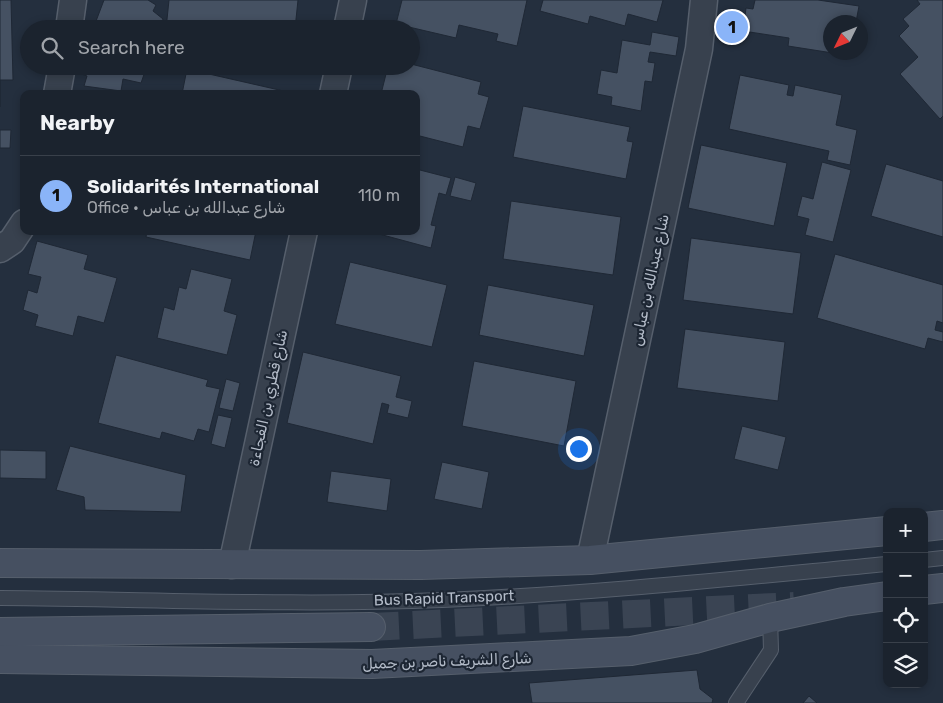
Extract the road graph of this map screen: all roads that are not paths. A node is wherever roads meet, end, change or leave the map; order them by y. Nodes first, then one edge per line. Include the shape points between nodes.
1 (74, 0) edge
2 (353, 0) edge
3 (704, 0) edge
4 (71, 20) edge
5 (349, 20) edge
6 (60, 75) edge
7 (337, 75) edge
8 (58, 90) edge
9 (334, 90) edge
10 (20, 228) edge
11 (303, 235) edge
12 (0, 249) edge
13 (943, 525) edge
14 (928, 527) edge
15 (883, 531) edge
16 (943, 558) edge
17 (590, 560) junction
18 (928, 560) edge
19 (0, 563) edge
20 (883, 564) edge
21 (232, 565) junction
22 (943, 588) edge
23 (928, 590) edge
24 (883, 597) edge
25 (0, 598) edge
26 (770, 618) junction
27 (371, 627) tunnel mouth
28 (0, 632) edge
29 (0, 659) edge
30 (736, 703) edge

1 - 4 street
2 - 5 street
3 - 17 street, شارع عبدالله بن عباس via 699,49
6 - 8 street
7 - 9 street
10 - 12 street via 12,241
11 - 21 street, شارع قطري بن الفجاءة
13 - 14 main road
15 - 17 main road
16 - 18 lane
17 - 21 main road via 421,565
19 - 21 main road
20 - 25 lane, Bus Rapid Transport via 649,587 440,600
22 - 23 main road
24 - 26 main road, شارع الشريف ناصر بن جميل
26 - 29 main road, شارع الشريف ناصر بن جميل via 695,639 631,651 553,657 372,664
26 - 30 lane via 771,650
27 - 28 main road

